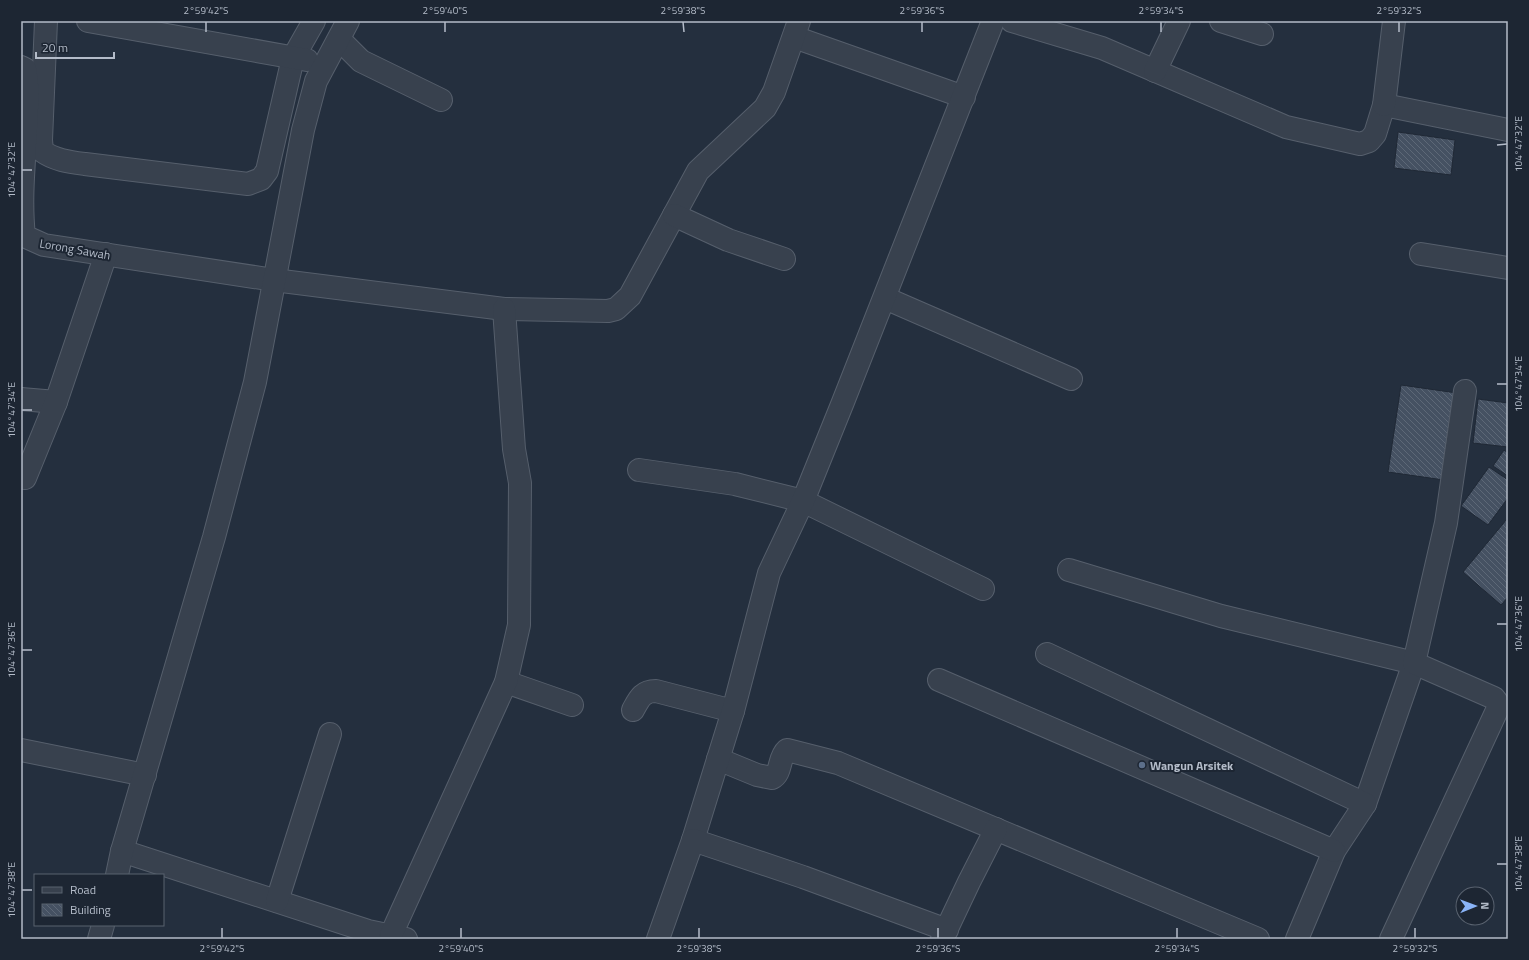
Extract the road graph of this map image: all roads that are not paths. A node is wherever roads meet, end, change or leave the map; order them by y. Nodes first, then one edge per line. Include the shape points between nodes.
1 (46, 21) edge
2 (88, 21) edge
3 (314, 21) edge
4 (993, 21) edge
5 (1012, 21) edge
6 (1179, 21) edge
7 (1221, 21) edge
8 (1394, 21) edge
9 (796, 29) edge
10 (344, 30) edge
11 (1262, 34) dead end
12 (293, 58) junction
13 (326, 62) junction
14 (21, 67) edge
15 (1155, 71) junction
16 (964, 97) junction
17 (441, 100) dead end
18 (1384, 104) junction
19 (1508, 130) edge
20 (21, 191) edge
21 (674, 214) junction
22 (106, 254) junction
23 (1421, 254) dead end
24 (784, 259) dead end
25 (1508, 268) edge
26 (274, 280) junction
27 (884, 298) junction
28 (504, 309) junction
29 (1071, 379) dead end
30 (1465, 391) dead end
31 (21, 399) edge
32 (56, 402) junction
33 (639, 470) dead end
34 (25, 478) dead end
35 (803, 501) junction
36 (1069, 570) dead end
37 (983, 589) dead end
38 (1047, 654) dead end
39 (1414, 663) junction
40 (939, 680) dead end
41 (506, 682) junction
42 (572, 705) dead end
43 (633, 710) dead end
44 (733, 711) junction
45 (330, 734) dead end
46 (21, 750) edge
47 (718, 759) junction
48 (145, 775) junction
49 (1365, 804) junction
50 (996, 829) junction
51 (693, 840) junction
52 (122, 851) junction
53 (1334, 851) junction
54 (117, 874) edge
55 (276, 901) junction
56 (103, 926) edge
57 (945, 934) edge
58 (367, 935) edge
59 (399, 937) edge
60 (99, 939) edge
61 (658, 939) edge
62 (1258, 939) edge
63 (1297, 939) edge
64 (1391, 939) edge

1 - 12 street via 42,151 48,156 85,164 248,184 261,179 267,171
2 - 12 street
3 - 12 street
4 - 16 street
5 - 15 street via 1102,48
6 - 15 street
7 - 11 street
8 - 18 street
9 - 16 street
9 - 21 street, Lorong Sawah via 774,92 765,108 698,171
10 - 13 street
10 - 17 street via 361,62
12 - 13 street
13 - 26 street via 316,81 304,130
14 - 20 street, Lorong Sawah via 25,69 28,89
15 - 18 street via 1286,126 1360,144 1369,142 1375,134
16 - 27 street
18 - 19 street
20 - 22 street, Lorong Sawah via 24,236 44,244
21 - 24 street via 728,240
21 - 28 street, Lorong Sawah via 636,286 624,303 616,309
22 - 26 street, Lorong Sawah
22 - 32 street
23 - 25 street
26 - 28 street, Lorong Sawah
26 - 48 street via 255,382 216,530
27 - 29 street
27 - 35 street
28 - 41 street via 514,449 520,483 519,625
30 - 39 street via 1446,523
31 - 32 street
32 - 34 street
33 - 35 street via 735,484
35 - 37 street
35 - 44 street via 769,573
36 - 39 street via 1221,616
38 - 49 street
39 - 49 street
39 - 64 street via 1494,698 1498,708
40 - 53 street
41 - 42 street
41 - 59 street
43 - 44 street via 647,691 656,691
44 - 47 street
45 - 55 street
46 - 48 street
47 - 50 street via 757,775 772,778 778,774 782,754 787,750 797,751 860,771
47 - 51 street
48 - 52 street
49 - 53 street
50 - 57 street
50 - 62 street
51 - 57 street via 803,877
51 - 61 street
52 - 54 street
52 - 55 street
53 - 63 street
55 - 58 street
56 - 60 street
58 - 59 street

